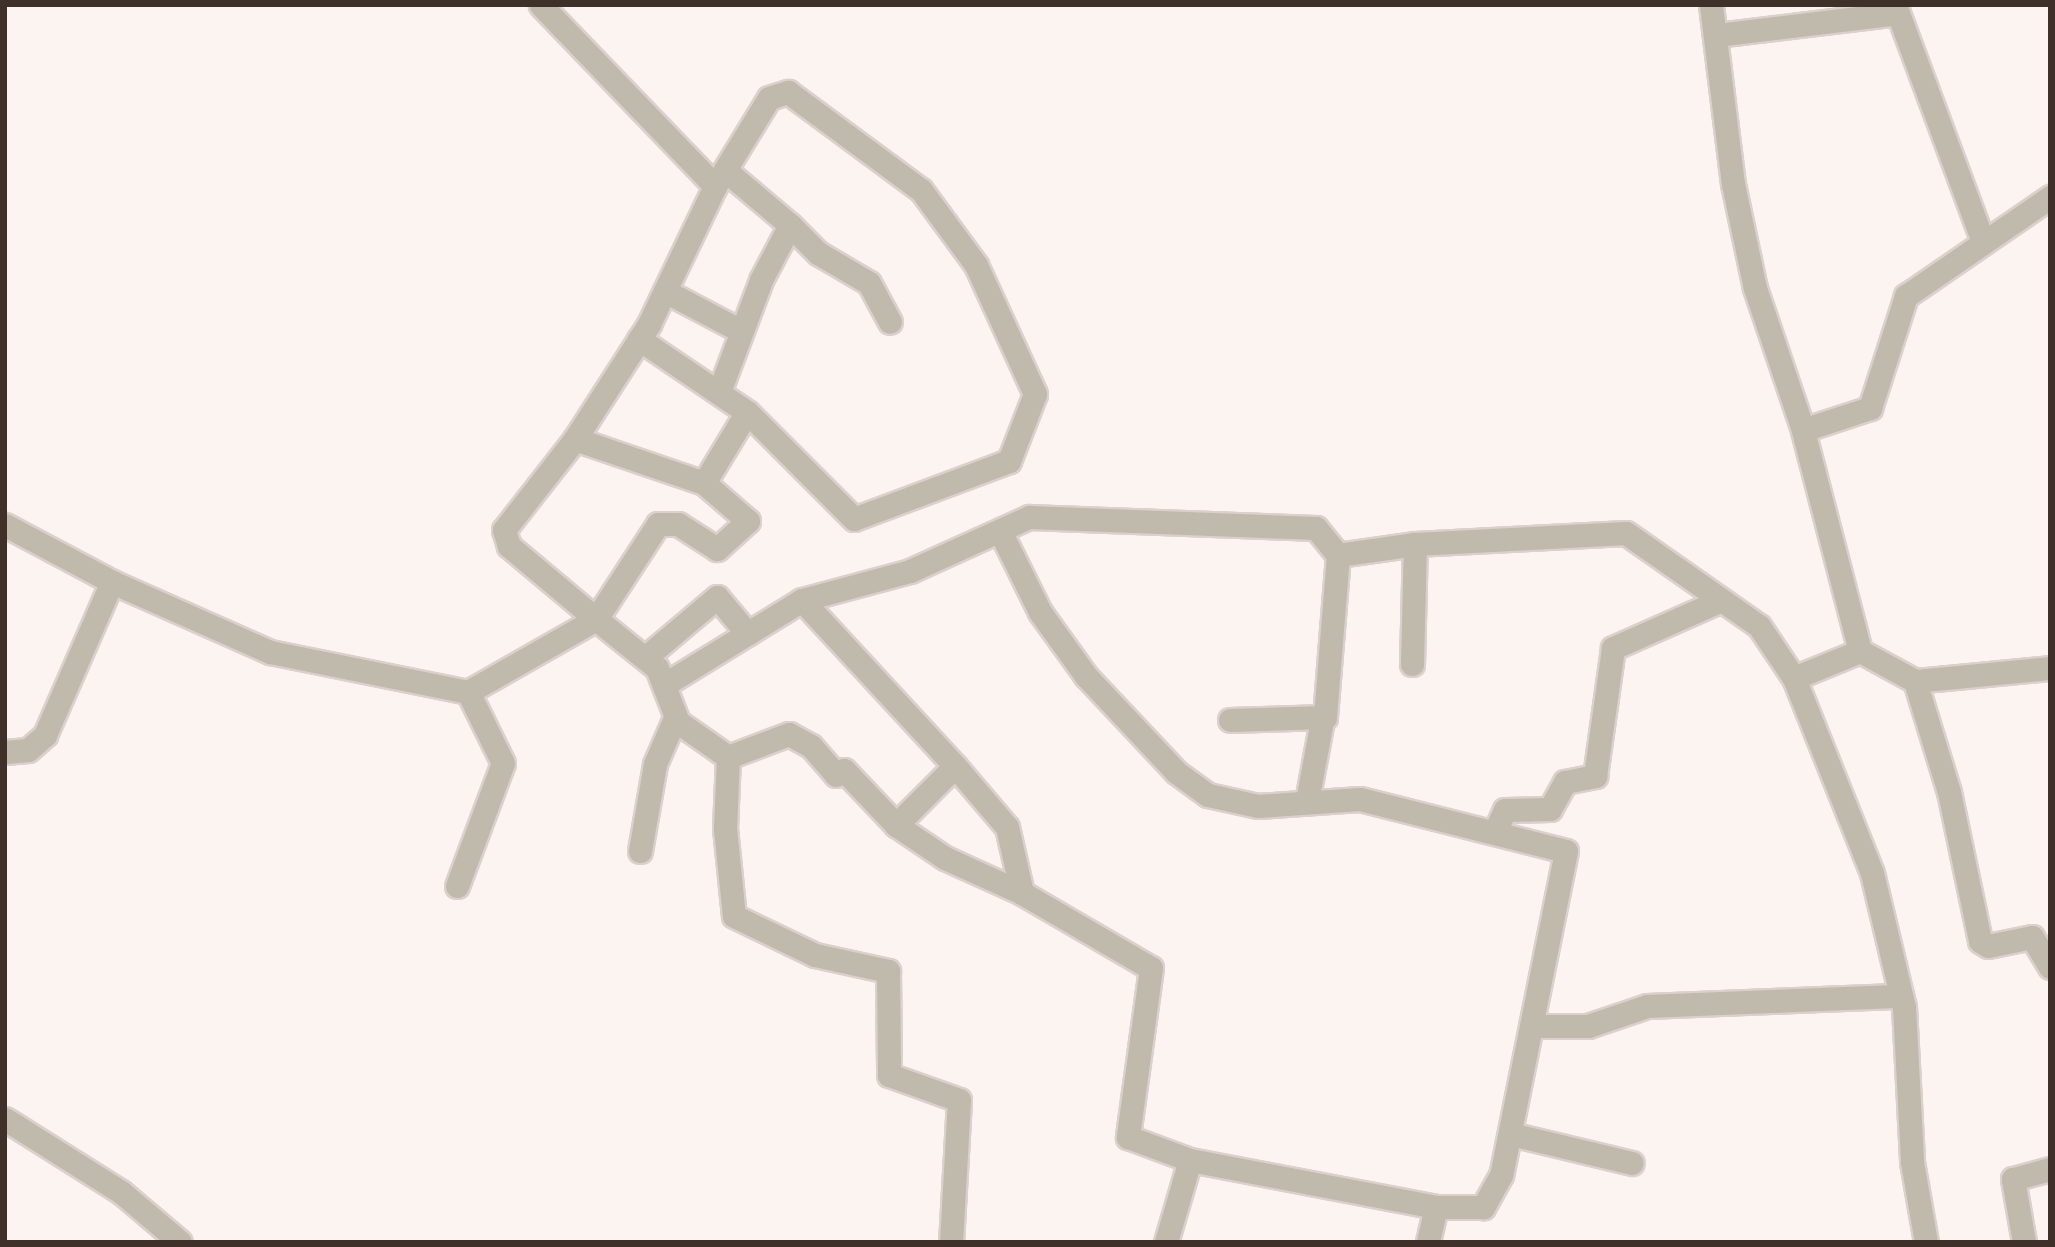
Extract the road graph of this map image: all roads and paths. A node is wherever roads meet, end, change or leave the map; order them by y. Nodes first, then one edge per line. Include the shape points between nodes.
1 (541, 5) edge
2 (1711, 5) edge
3 (1717, 35) junction
4 (720, 178) junction
5 (2050, 197) edge
6 (790, 225) junction
7 (1983, 241) junction
8 (665, 291) junction
9 (890, 322) dead end
10 (741, 331) junction
11 (639, 339) junction
12 (719, 391) junction
13 (747, 412) junction
14 (1803, 430) junction
15 (575, 439) junction
16 (704, 482) junction
17 (5, 525) edge
18 (1000, 531) junction
19 (1415, 544) junction
20 (1338, 555) junction
21 (112, 582) junction
22 (802, 600) junction
23 (1717, 602) junction
24 (596, 619) junction
25 (748, 634) junction
26 (1860, 651) junction
27 (646, 657) junction
28 (1412, 664) dead end
29 (2050, 668) edge
30 (1794, 678) junction
31 (1915, 681) junction
32 (664, 685) junction
33 (468, 692) junction
34 (675, 718) junction
35 (1230, 720) dead end
36 (1322, 720) junction
37 (5, 752) edge
38 (728, 757) junction
39 (955, 766) junction
40 (1307, 801) junction
41 (896, 825) junction
42 (1495, 832) junction
43 (640, 851) dead end
44 (457, 886) dead end
45 (1022, 893) junction
46 (2050, 967) edge
47 (1901, 996) junction
48 (1531, 1026) junction
49 (5, 1119) edge
50 (1511, 1134) junction
51 (1190, 1160) junction
52 (1632, 1163) dead end
53 (2050, 1169) edge
54 (1436, 1207) junction
55 (180, 1242) edge
56 (951, 1242) edge
57 (1166, 1242) edge
58 (1428, 1242) edge
59 (1926, 1242) edge
60 (2024, 1242) edge

1 - 4 street
2 - 3 street
3 - 7 street via 1898,13
3 - 14 street via 1733,184 1755,288
4 - 6 street
4 - 8 street
4 - 13 street via 777,91 885,161 921,190 976,265 1035,391 1009,461 854,519
5 - 7 street
6 - 9 street via 818,253 869,283
6 - 10 street
7 - 14 street via 1906,296 1870,408
8 - 10 street
8 - 11 street
10 - 12 street
11 - 12 street
11 - 15 street
12 - 13 street
13 - 16 street
14 - 26 street
15 - 16 street
15 - 24 street via 504,534 509,546
16 - 24 street via 747,518 747,526 717,549 678,524 658,524
17 - 21 street
18 - 20 street via 1029,517 1053,515 1306,525 1323,533
18 - 22 street via 910,572
18 - 40 street via 1040,612 1086,676 1176,772 1208,794 1258,806
19 - 20 street
19 - 23 street via 1626,533
19 - 28 street
20 - 36 street via 1333,666
21 - 33 street via 270,652
21 - 37 street via 45,735 28,750
22 - 25 street
22 - 39 street
23 - 30 street via 1755,621
23 - 42 street via 1613,648 1595,776 1565,782 1550,808 1505,810
24 - 27 street
24 - 33 street
25 - 27 street via 717,597
25 - 32 street
26 - 30 street
26 - 31 street
27 - 32 street
29 - 31 street
30 - 47 street via 1872,873
31 - 46 street via 1948,792 1980,941 1988,946 2036,938
32 - 34 street
33 - 44 street via 503,763
34 - 38 street
34 - 43 street via 655,765
35 - 36 street
36 - 40 street
38 - 41 street via 789,734 811,746 836,775 844,769
38 - 56 street via 726,855 734,916 815,956 888,971 889,1075 959,1100
39 - 41 street
39 - 45 street via 1007,827
40 - 42 street via 1360,799
41 - 45 street via 945,858
42 - 48 street via 1566,851
45 - 51 street via 1148,963 1152,974 1126,1135
47 - 48 street via 1647,1006 1588,1026
47 - 59 street via 1912,1162
48 - 50 street
49 - 55 street via 121,1192
50 - 52 street
50 - 54 street via 1483,1207
51 - 54 street
51 - 57 street
53 - 60 street via 2013,1178
54 - 58 street

